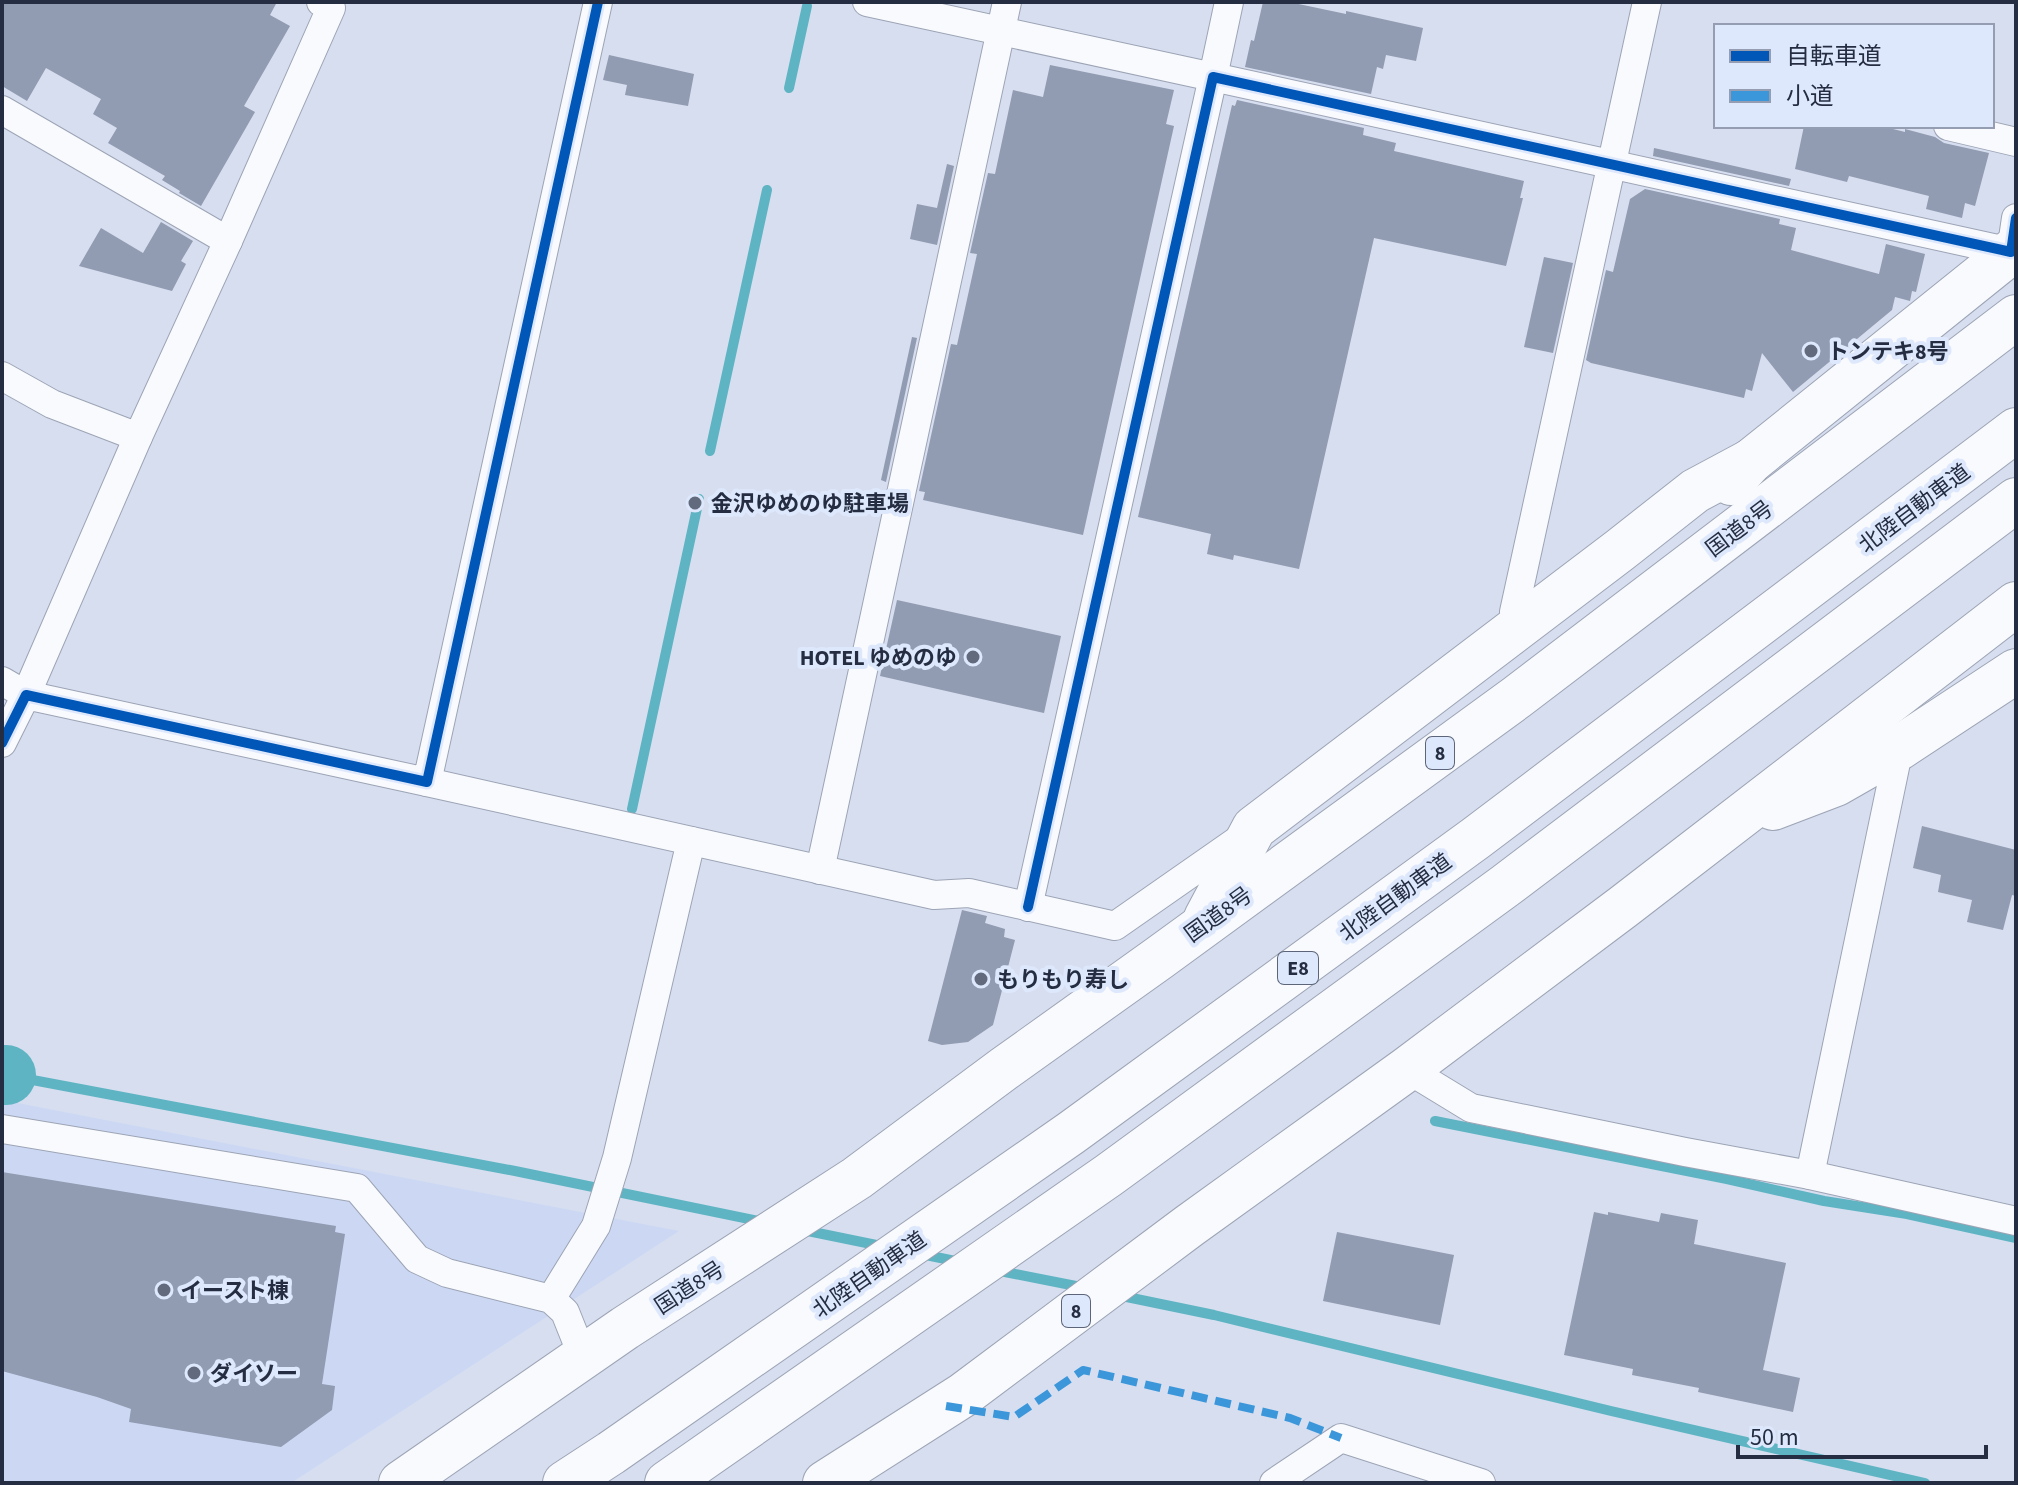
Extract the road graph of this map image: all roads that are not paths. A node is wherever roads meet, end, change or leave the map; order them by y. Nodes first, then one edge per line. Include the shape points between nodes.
1 (598, 2) edge
2 (867, 2) edge
3 (1007, 2) edge
4 (1229, 2) edge
5 (1647, 2) edge
6 (328, 4) edge
7 (1001, 31) junction
8 (1213, 77) junction
9 (2, 110) edge
10 (1956, 128) edge
11 (2016, 142) edge
12 (1611, 164) junction
13 (2014, 239) edge
14 (228, 241) junction
15 (2016, 317) edge
16 (2, 376) edge
17 (2016, 430) edge
18 (138, 437) junction
19 (1751, 461) junction
20 (2016, 500) edge
21 (2016, 604) edge
22 (1522, 625) junction
23 (2016, 671) edge
24 (14, 688) edge
25 (1517, 697) junction
26 (2, 743) edge
27 (1899, 748) junction
28 (427, 782) junction
29 (1730, 825) junction
30 (1254, 828) junction
31 (691, 841) junction
32 (820, 870) junction
33 (1028, 907) junction
34 (1201, 927) junction
35 (1407, 1069) junction
36 (2, 1129) edge
37 (1810, 1175) junction
38 (2016, 1221) edge
39 (551, 1299) junction
40 (583, 1357) junction
41 (401, 1483) edge
42 (565, 1483) edge
43 (667, 1483) edge
44 (825, 1483) edge
45 (1274, 1483) edge
46 (1481, 1483) edge

1 - 28 street
2 - 7 street
3 - 7 street
4 - 8 street
5 - 12 street
6 - 14 street
7 - 8 street
7 - 32 street
8 - 12 street
8 - 33 street
9 - 14 street
10 - 11 street
12 - 13 street
12 - 22 street via 1514,612
13 - 19 highway
14 - 18 street
15 - 25 highway, 国道8号 / 8
16 - 18 street via 52,404
17 - 42 highway, 北陸自動車道 / E8 via 1489,829 1071,1133
18 - 24 street
19 - 22 highway via 1695,491
19 - 25 highway
20 - 43 highway, E8 via 1505,886 1109,1175
21 - 29 highway, 8
22 - 30 highway
23 - 27 highway
24 - 26 street
24 - 28 street
25 - 34 highway, 国道8号 / 8
27 - 29 highway via 1836,784
27 - 37 street
28 - 31 street
29 - 35 highway, 8
30 - 33 street via 1115,926
30 - 34 highway
31 - 32 street
31 - 39 street via 617,1158 596,1226
32 - 33 street via 934,895 969,893
34 - 40 highway, 国道8号 / 8 via 857,1178
35 - 37 street via 1471,1108
35 - 44 highway, 8 via 963,1395
36 - 39 street via 357,1188 417,1259 447,1273
37 - 38 street
39 - 40 street via 565,1312
40 - 41 highway, 国道8号 / 8
45 - 46 street via 1341,1438

